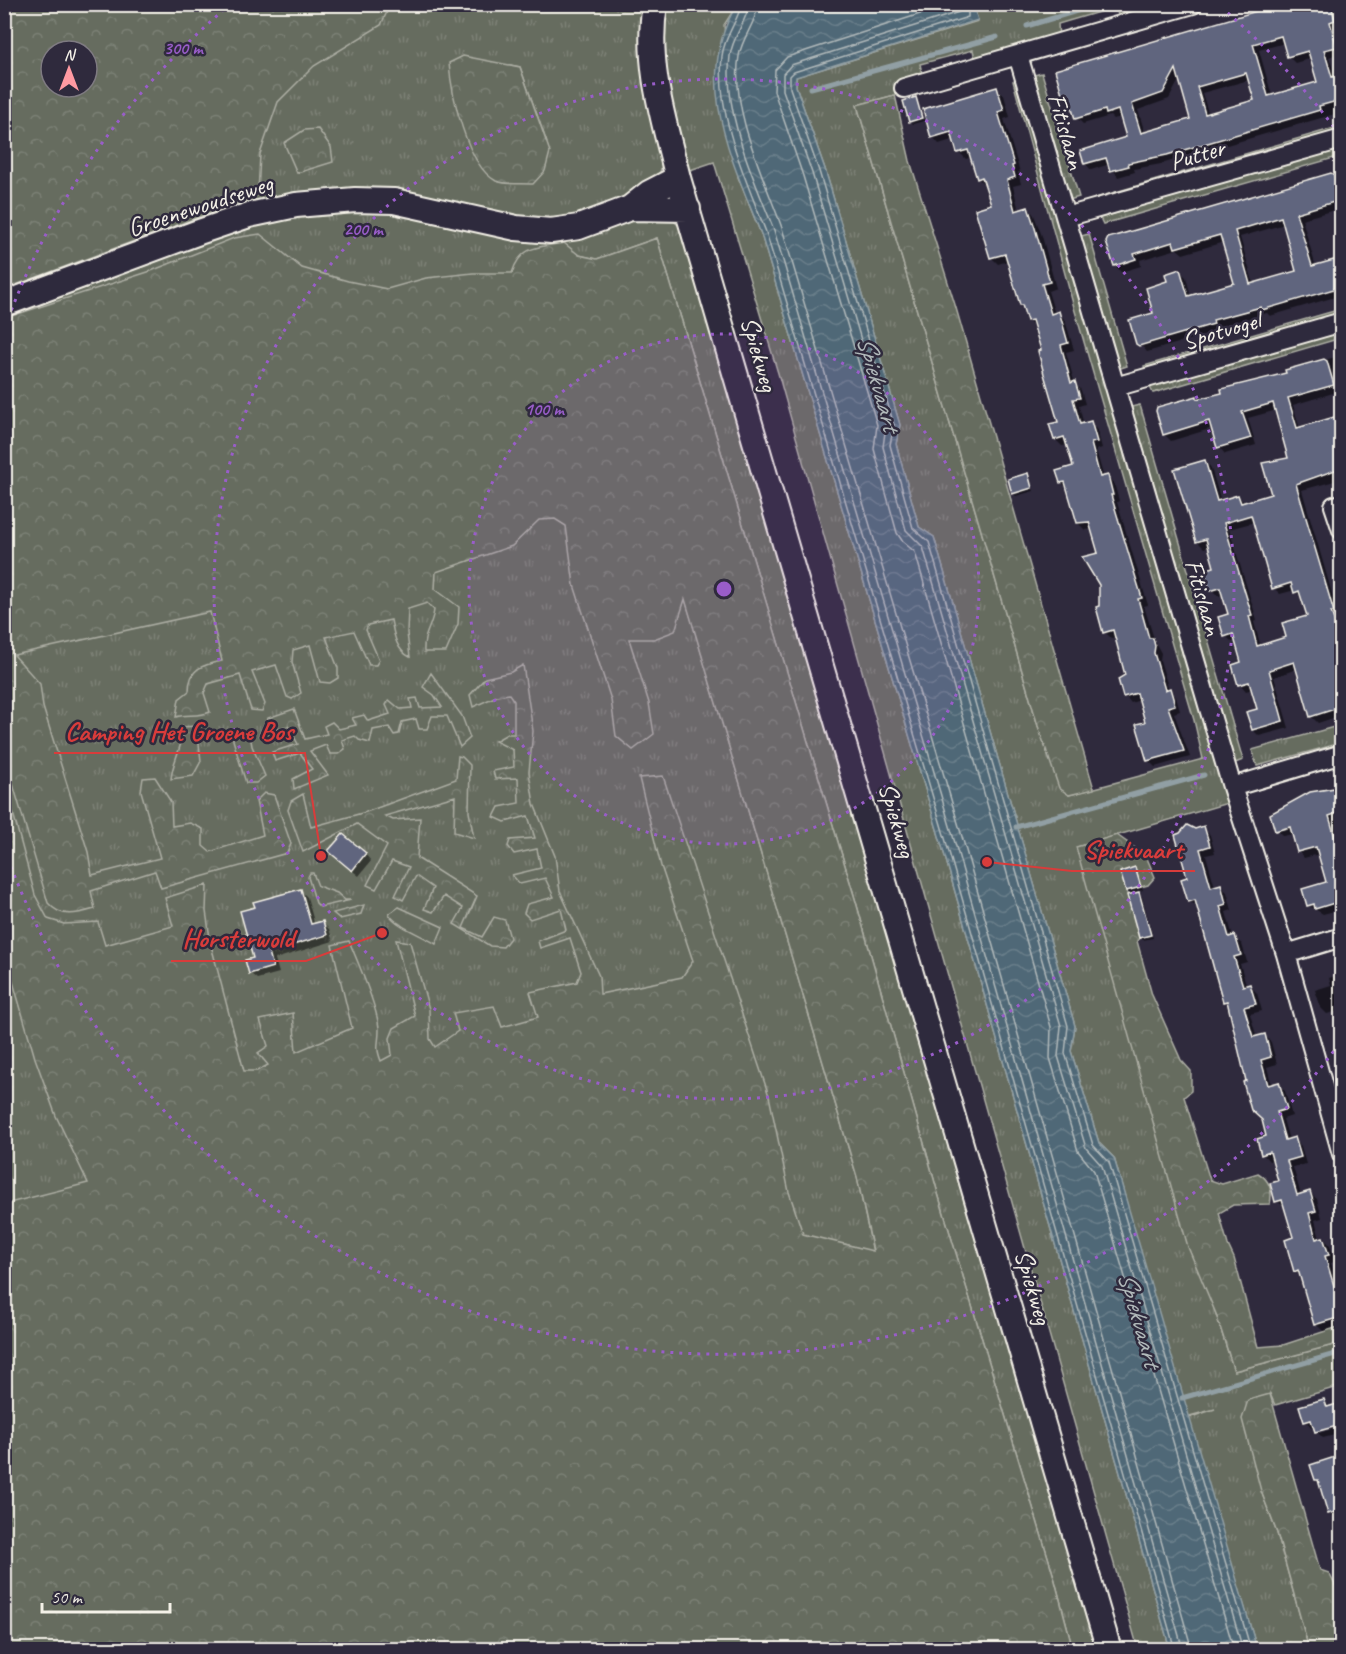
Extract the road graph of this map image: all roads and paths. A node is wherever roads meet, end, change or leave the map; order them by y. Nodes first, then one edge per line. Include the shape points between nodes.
1 (655, 4) edge
2 (1193, 4) edge
3 (1018, 55) junction
4 (904, 88) dead end
5 (1341, 139) edge
6 (678, 178) junction
7 (630, 208) junction
8 (687, 209) junction
9 (1066, 217) junction
10 (4, 304) edge
11 (1341, 322) edge
12 (1115, 387) junction
13 (1341, 504) edge
14 (1341, 530) edge
15 (1341, 754) edge
16 (1232, 787) junction
17 (1341, 937) edge
18 (1286, 954) junction
19 (1341, 1154) edge
20 (1109, 1650) edge

1 - 6 main road, Spiekweg via 654,71
2 - 3 street
3 - 4 street
3 - 9 street, Fitislaan
5 - 9 street, Putter
6 - 7 main road, Groenewoudseweg
6 - 8 main road, Spiekweg
7 - 8 main road, Groenewoudseweg
7 - 10 main road, Groenewoudseweg via 579,227 550,231 516,228 394,201 296,205 249,215
8 - 20 main road, Spiekweg
9 - 12 street, Fitislaan
11 - 12 street, Spotvogel
12 - 16 street, Fitislaan
13 - 14 street via 1334,506
15 - 16 street
16 - 18 street, Fitislaan
17 - 18 street
18 - 19 street, Fitislaan

